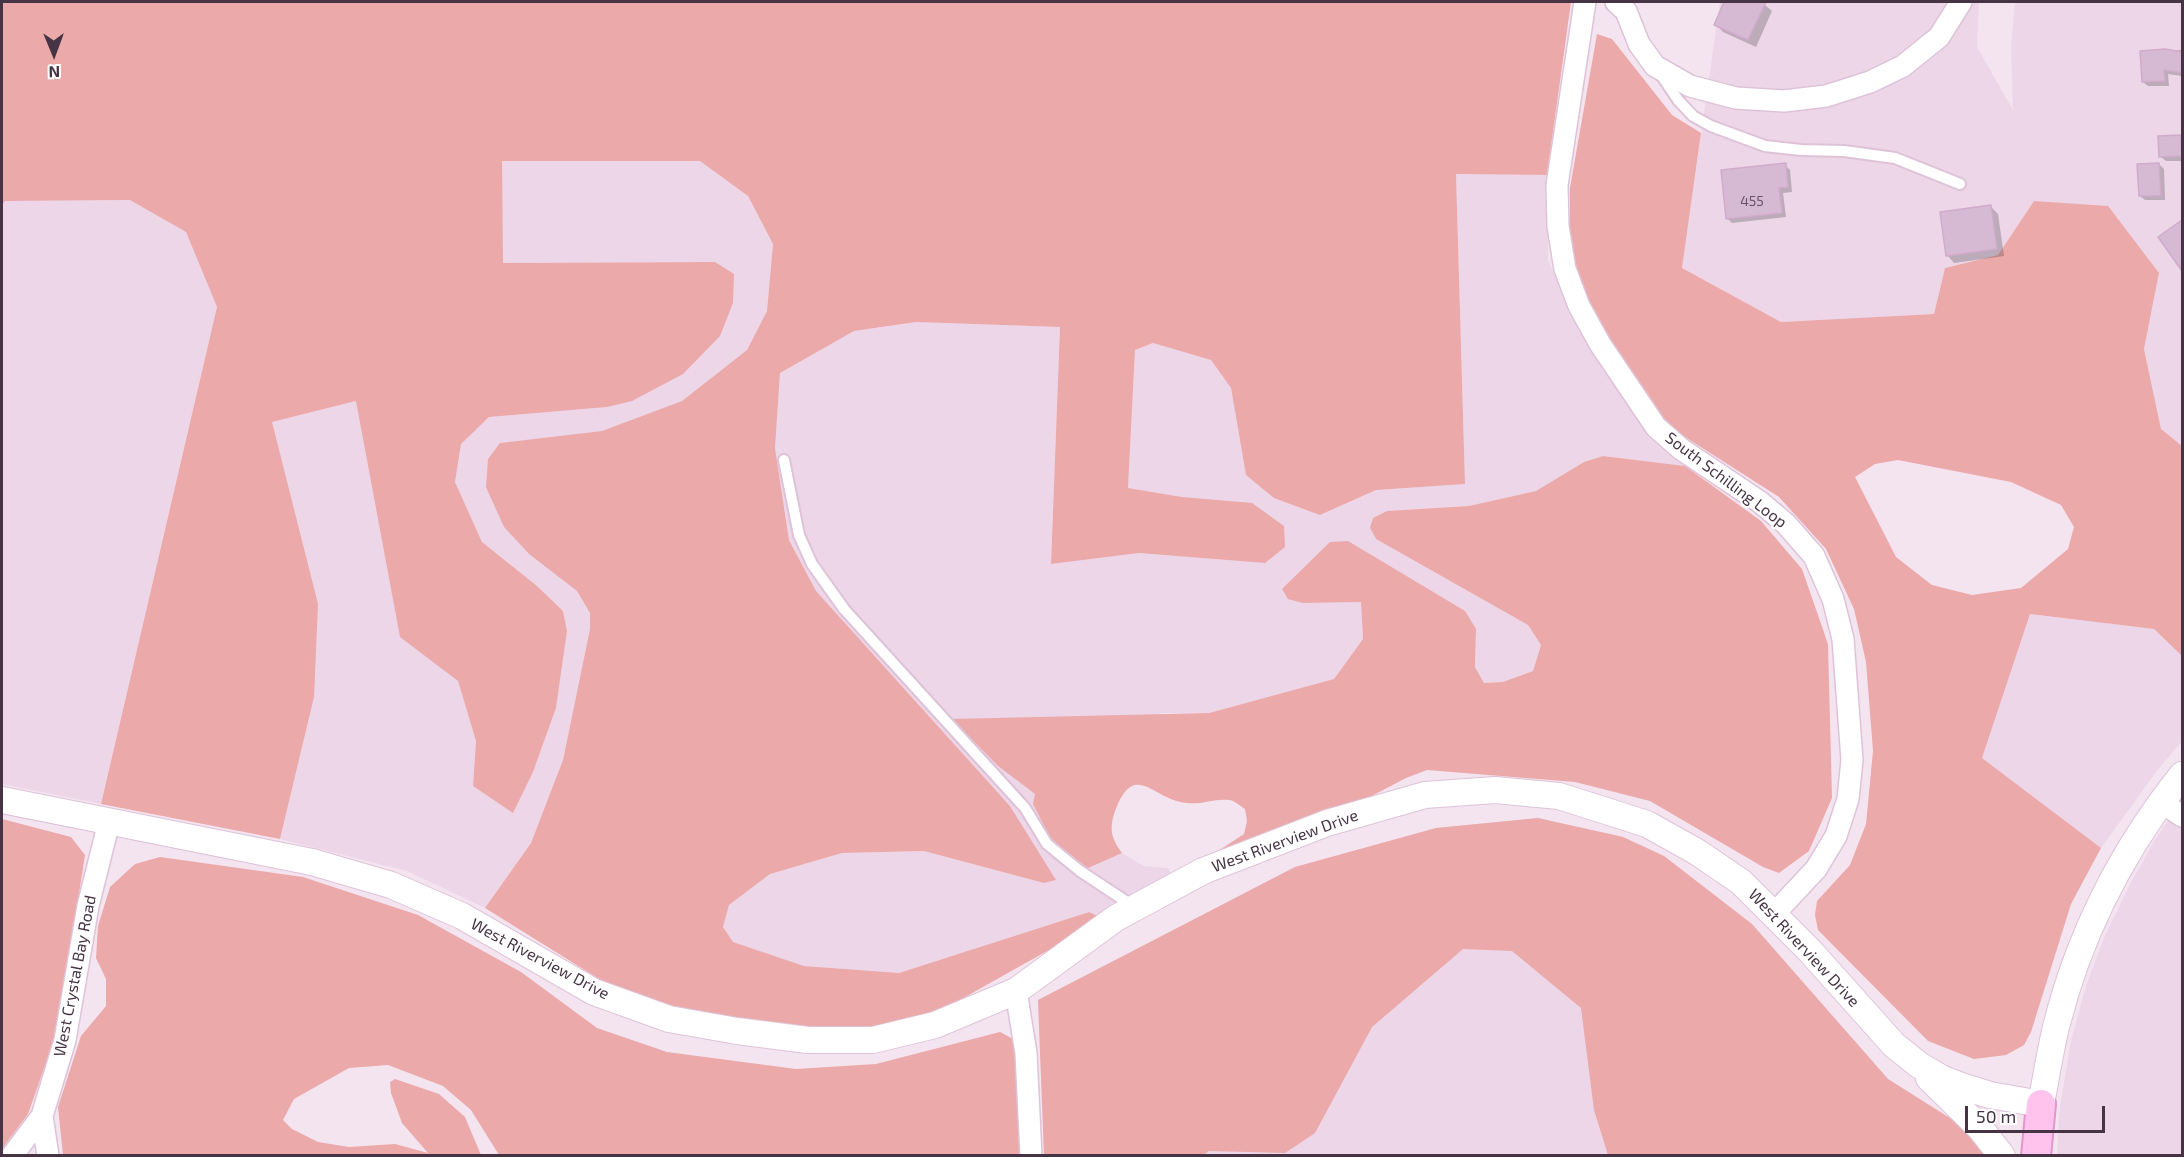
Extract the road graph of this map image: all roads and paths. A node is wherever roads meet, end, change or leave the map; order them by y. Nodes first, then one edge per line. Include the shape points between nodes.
1 (1586, 2) edge
2 (1616, 2) edge
3 (1960, 2) edge
4 (1655, 66) junction
5 (1960, 184) dead end
6 (784, 460) dead end
7 (2182, 775) edge
8 (2, 800) edge
9 (2161, 802) junction
10 (2182, 816) edge
11 (109, 822) junction
12 (1136, 908) junction
13 (1774, 914) junction
14 (1016, 991) junction
15 (1894, 1044) junction
16 (2041, 1104) junction
17 (42, 1116) junction
18 (12, 1155) edge
19 (48, 1155) edge
20 (1030, 1155) edge
21 (2002, 1155) edge
22 (2036, 1155) edge

1 - 13 street, South Schilling Loop via 1557,184 1565,269 1600,344 1656,427 1681,449 1760,502 1814,556 1833,599 1843,639 1852,760 1848,799 1836,836 1816,869
2 - 4 street via 1626,11 1639,44
3 - 4 street via 1939,37 1903,66 1826,96 1784,101 1736,98 1690,86
4 - 5 lane via 1678,100 1693,116 1711,126 1765,146 1894,158
6 - 12 lane via 799,535 812,564 844,609 1025,808 1047,844
7 - 9 street
8 - 11 street, West Riverview Drive
9 - 10 street
9 - 16 street via 2099,906 2056,1027
11 - 14 street, West Riverview Drive via 312,862 391,885 462,916 594,992 669,1019 808,1040 873,1040 935,1025
11 - 17 street, West Crystal Bay Road via 88,906 65,1040
12 - 13 street, West Riverview Drive via 1203,872 1328,823 1425,795 1495,790 1559,796 1647,824 1742,882
12 - 14 street, West Riverview Drive via 1116,918
13 - 15 street, West Riverview Drive
14 - 20 street via 1026,1053
15 - 16 street, West Riverview Drive via 1941,1078 1990,1095
15 - 21 street via 1980,1128
16 - 22 main road
17 - 18 street, West Crystal Bay Road
17 - 19 street

